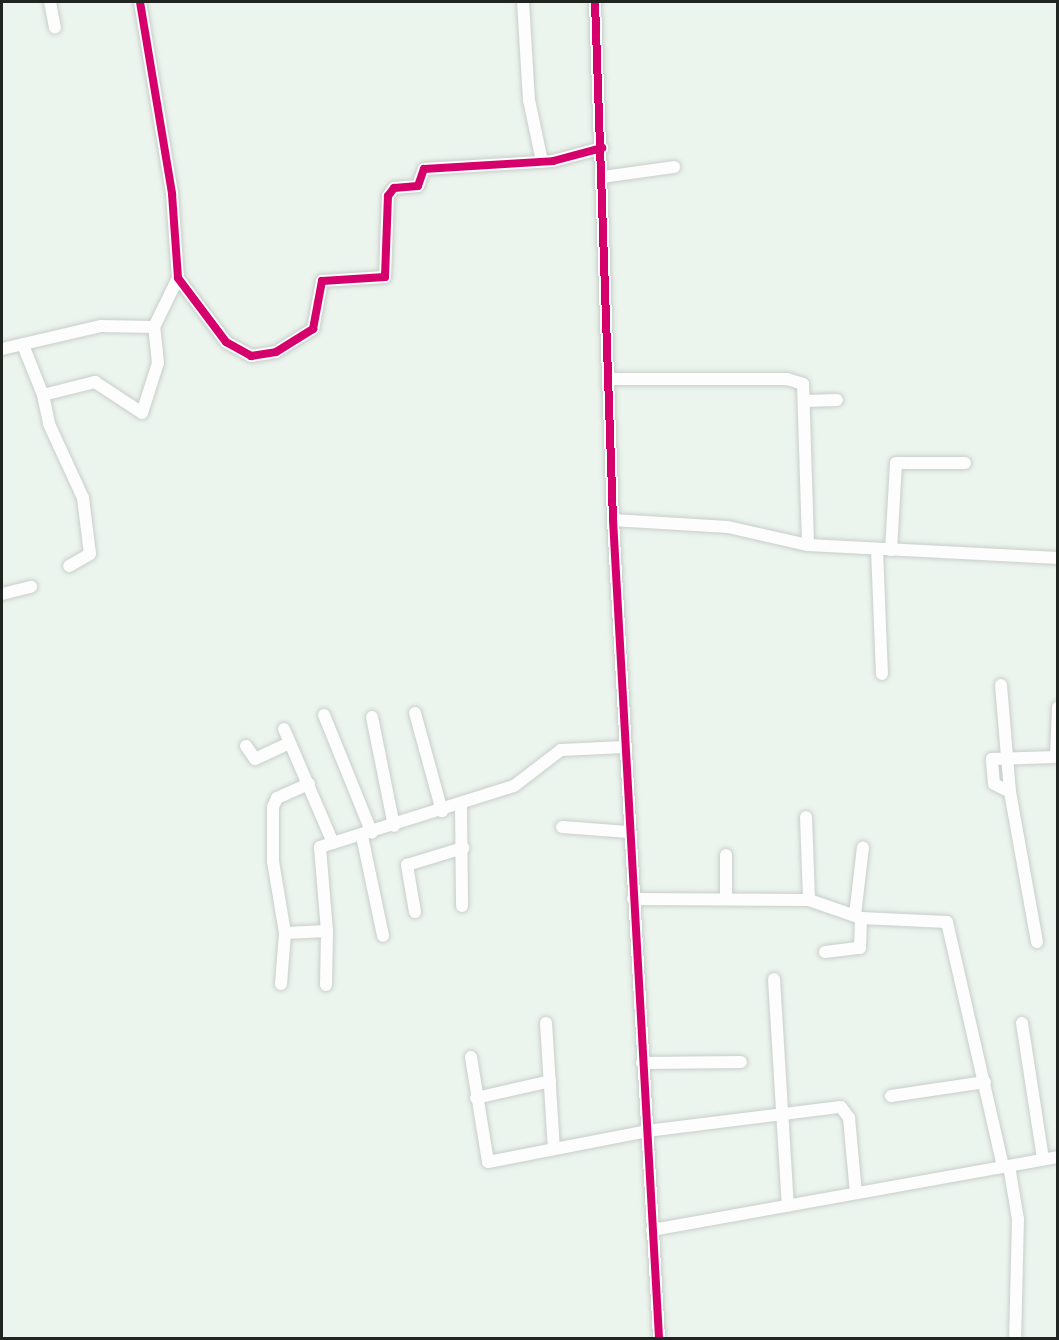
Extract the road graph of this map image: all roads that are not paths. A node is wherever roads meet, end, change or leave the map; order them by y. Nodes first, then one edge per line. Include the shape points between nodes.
1 (50, 2) edge
2 (140, 2) edge
3 (523, 2) edge
4 (595, 2) edge
5 (55, 28) dead end
6 (602, 148) junction
7 (542, 161) junction
8 (674, 167) dead end
9 (602, 177) junction
10 (178, 278) junction
11 (154, 327) junction
12 (22, 345) junction
13 (2, 349) edge
14 (611, 379) junction
15 (44, 395) junction
16 (837, 400) dead end
17 (805, 401) junction
18 (965, 463) dead end
19 (613, 520) junction
20 (808, 546) junction
21 (877, 550) junction
22 (891, 550) junction
23 (1058, 558) edge
24 (69, 566) dead end
25 (31, 587) dead end
26 (2, 594) edge
27 (882, 674) dead end
28 (1000, 685) dead end
29 (1058, 707) edge
30 (415, 713) dead end
31 (324, 715) dead end
32 (372, 717) dead end
33 (284, 729) dead end
34 (290, 743) junction
35 (246, 746) dead end
36 (624, 747) junction
37 (1005, 759) junction
38 (1057, 761) edge
39 (309, 784) junction
40 (1010, 792) junction
41 (461, 805) junction
42 (442, 811) junction
43 (806, 817) dead end
44 (394, 826) junction
45 (562, 827) dead end
46 (629, 832) junction
47 (367, 834) junction
48 (333, 843) junction
49 (863, 847) dead end
50 (463, 848) junction
51 (726, 855) dead end
52 (726, 899) junction
53 (633, 900) junction
54 (809, 900) junction
55 (462, 906) dead end
56 (415, 912) dead end
57 (858, 917) junction
58 (327, 931) junction
59 (285, 933) junction
60 (383, 936) dead end
61 (1037, 942) dead end
62 (825, 952) dead end
63 (774, 979) dead end
64 (281, 984) dead end
65 (326, 985) dead end
66 (546, 1023) dead end
67 (1022, 1023) dead end
68 (471, 1058) dead end
69 (741, 1062) dead end
70 (642, 1063) junction
71 (550, 1081) junction
72 (986, 1082) junction
73 (891, 1096) dead end
74 (476, 1098) junction
75 (781, 1115) junction
76 (647, 1131) junction
77 (554, 1149) junction
78 (1058, 1157) edge
79 (1043, 1159) junction
80 (1006, 1166) junction
81 (856, 1193) junction
82 (788, 1206) junction
83 (652, 1230) junction
84 (659, 1338) edge
85 (1015, 1338) edge

1 - 5 street
2 - 10 street via 172,194
3 - 7 street via 529,100
4 - 6 street
6 - 7 street
6 - 9 street
7 - 10 street via 424,169 418,186 391,190 385,277 322,281 313,329 265,357 226,342
8 - 9 street
9 - 14 street
10 - 11 street
11 - 12 street via 101,326
11 - 15 street via 158,363 147,411 137,413 95,382
12 - 13 street
12 - 15 street
14 - 17 street via 797,380
14 - 19 street
15 - 24 street via 49,424 83,498 90,554
16 - 17 street
17 - 20 street
18 - 22 street via 896,463
19 - 20 street via 728,527
19 - 36 street
20 - 21 street
21 - 22 street
21 - 27 street
22 - 23 street
25 - 26 street
28 - 37 street
29 - 38 street
30 - 42 street
31 - 47 street
32 - 44 street
33 - 34 street
34 - 35 street via 255,759
34 - 39 street
36 - 41 street via 561,750 514,786
36 - 46 street
37 - 38 street
37 - 40 street
37 - 40 street via 987,760 994,784
39 - 48 street
39 - 59 street via 277,798 273,807 273,861
40 - 61 street
41 - 42 street
41 - 50 street
42 - 44 street
43 - 54 street
44 - 47 street
45 - 46 street
46 - 53 street
47 - 48 street
47 - 60 street
48 - 58 street via 317,851
49 - 57 street
50 - 55 street
50 - 56 street via 407,865
51 - 52 street
52 - 53 street
52 - 54 street
53 - 70 street
54 - 57 street
57 - 62 street via 860,948
57 - 72 street via 947,922
58 - 59 street
58 - 65 street
59 - 64 street
63 - 75 street
66 - 71 street
67 - 79 street
68 - 74 street
69 - 70 street
70 - 76 street
71 - 74 street
71 - 77 street
72 - 73 street
72 - 80 street
74 - 77 street via 488,1162
75 - 76 street
75 - 81 street via 833,1107 846,1111
75 - 82 street
76 - 77 street
76 - 83 street
78 - 79 street
79 - 80 street
80 - 81 street
80 - 85 street via 1018,1219
81 - 82 street
82 - 83 street
83 - 84 street

